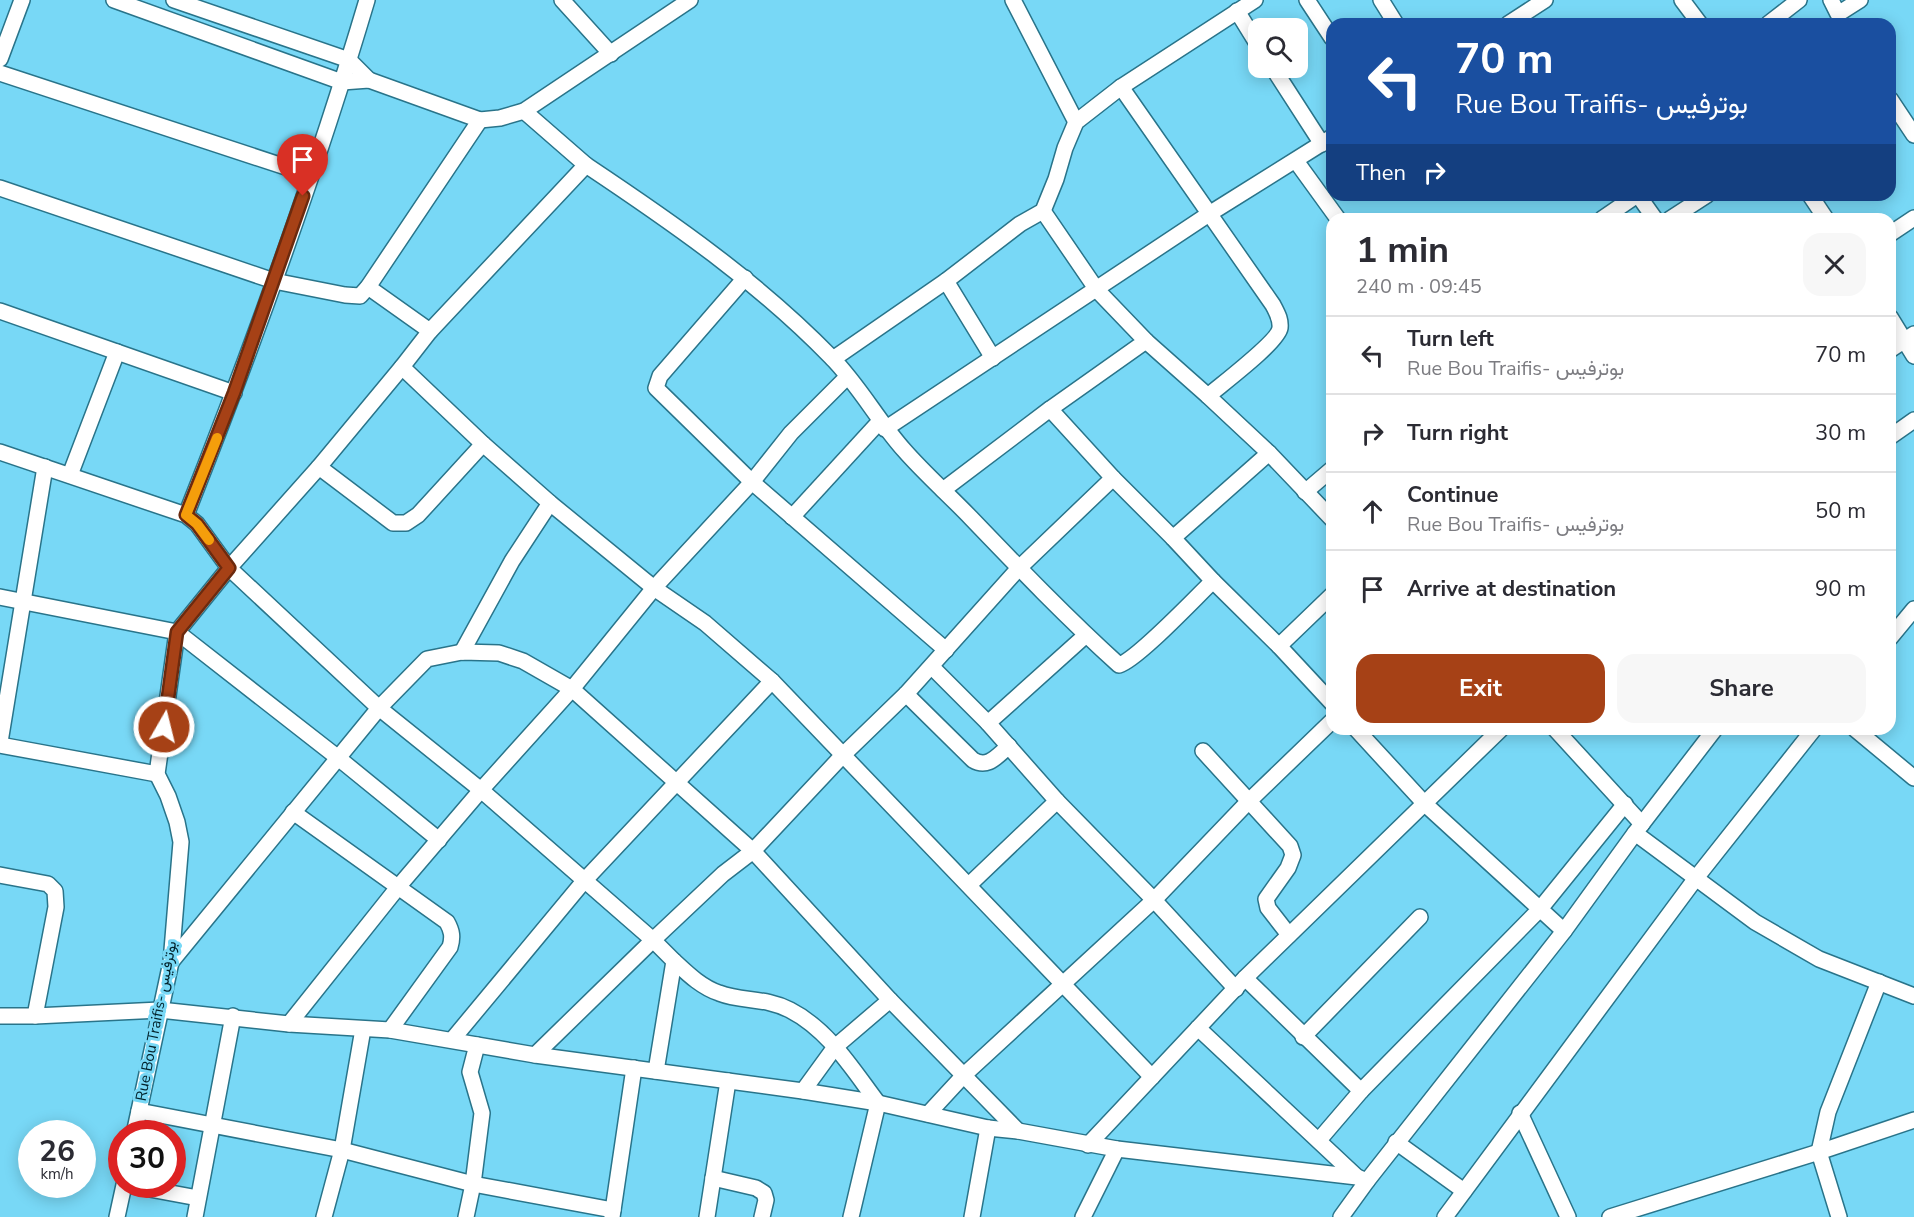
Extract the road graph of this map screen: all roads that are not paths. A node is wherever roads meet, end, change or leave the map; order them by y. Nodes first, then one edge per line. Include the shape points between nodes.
1 (22, 0) edge
2 (114, 0) edge
3 (174, 0) edge
4 (367, 0) edge
5 (562, 0) edge
6 (690, 0) edge
7 (1013, 0) edge
8 (1255, 0) edge
9 (1307, 0) edge
10 (1381, 0) edge
11 (1545, 0) edge
12 (1682, 0) edge
13 (1799, 0) edge
14 (1831, 0) edge
15 (1860, 0) edge
16 (1238, 11) junction
17 (1392, 18) edge
18 (1521, 18) edge
19 (1696, 18) edge
20 (1776, 18) edge
21 (1840, 18) edge
22 (1841, 18) edge
23 (1248, 28) edge
24 (1326, 29) edge
25 (611, 54) junction
26 (0, 59) edge
27 (349, 60) junction
28 (0, 73) edge
29 (1280, 78) edge
30 (369, 80) junction
31 (342, 82) junction
32 (1121, 87) junction
33 (1896, 108) edge
34 (524, 111) junction
35 (480, 120) junction
36 (1076, 122) junction
37 (1914, 135) edge
38 (1326, 140) edge
39 (1326, 142) edge
40 (1296, 161) junction
41 (586, 165) junction
42 (310, 176) junction
43 (0, 188) edge
44 (1628, 201) edge
45 (1698, 201) edge
46 (1043, 211) junction
47 (1334, 213) edge
48 (1611, 213) edge
49 (1679, 213) edge
50 (1209, 214) junction
51 (1914, 218) edge
52 (1896, 230) edge
53 (745, 278) junction
54 (274, 281) junction
55 (946, 281) junction
56 (368, 287) junction
57 (1097, 290) junction
58 (0, 311) edge
59 (1896, 323) edge
60 (430, 331) junction
61 (1910, 337) edge
62 (1146, 341) junction
63 (1896, 346) edge
64 (117, 352) junction
65 (1914, 356) edge
66 (993, 358) junction
67 (833, 359) junction
68 (402, 367) junction
69 (847, 377) junction
70 (234, 393) junction
71 (1208, 396) junction
72 (1050, 409) junction
73 (1914, 420) edge
74 (882, 425) junction
75 (1896, 433) edge
76 (483, 444) junction
77 (0, 452) edge
78 (1269, 453) junction
79 (45, 467) junction
80 (319, 467) junction
81 (1326, 474) edge
82 (70, 476) junction
83 (1113, 478) junction
84 (752, 482) junction
85 (944, 490) junction
86 (1305, 492) junction
87 (550, 503) junction
88 (1326, 513) edge
89 (186, 515) junction
90 (792, 517) junction
91 (1173, 538) junction
92 (229, 568) junction
93 (1019, 568) junction
94 (1213, 581) junction
95 (654, 588) junction
96 (0, 597) edge
97 (23, 601) junction
98 (1326, 601) edge
99 (1914, 609) edge
100 (1896, 631) edge
101 (177, 632) junction
102 (1086, 635) junction
103 (1280, 646) junction
104 (946, 650) junction
105 (462, 652) junction
106 (932, 667) junction
107 (772, 681) junction
108 (572, 689) junction
109 (906, 694) junction
110 (1326, 696) edge
111 (379, 708) junction
112 (988, 723) junction
113 (1326, 727) edge
114 (1362, 735) edge
115 (1495, 735) edge
116 (1561, 735) edge
117 (1710, 735) edge
118 (1809, 735) edge
119 (1862, 735) edge
120 (0, 744) edge
121 (1009, 746) junction
122 (1203, 751) dead end
123 (843, 755) junction
124 (337, 757) junction
125 (157, 774) junction
126 (1914, 777) edge
127 (678, 783) junction
128 (481, 790) junction
129 (1057, 801) junction
130 (1248, 802) junction
131 (1425, 804) junction
132 (1624, 804) junction
133 (293, 812) junction
134 (1639, 828) junction
135 (439, 840) junction
136 (753, 851) junction
137 (0, 874) edge
138 (1696, 878) junction
139 (584, 881) junction
140 (969, 885) junction
141 (399, 886) junction
142 (1154, 900) junction
143 (1540, 909) junction
144 (1420, 917) dead end
145 (1564, 931) junction
146 (1289, 935) junction
147 (654, 940) junction
148 (674, 961) junction
149 (171, 962) junction
150 (1879, 982) junction
151 (1062, 984) junction
152 (1240, 984) junction
153 (1914, 996) edge
154 (890, 1000) junction
155 (160, 1010) junction
156 (0, 1016) edge
157 (35, 1016) junction
158 (233, 1016) junction
159 (289, 1023) junction
160 (1198, 1028) junction
161 (363, 1029) junction
162 (390, 1030) junction
163 (1303, 1037) junction
164 (452, 1040) junction
165 (477, 1045) junction
166 (835, 1047) junction
167 (535, 1054) junction
168 (634, 1068) junction
169 (656, 1071) junction
170 (964, 1075) junction
171 (1152, 1077) junction
172 (728, 1081) junction
173 (803, 1091) junction
174 (1361, 1091) junction
175 (878, 1104) junction
176 (139, 1111) junction
177 (1520, 1113) junction
178 (928, 1114) junction
179 (137, 1120) edge
180 (1914, 1120) edge
181 (212, 1126) junction
182 (988, 1128) junction
183 (1018, 1131) junction
184 (1319, 1140) junction
185 (1396, 1142) junction
186 (1088, 1145) junction
187 (1117, 1149) junction
188 (342, 1150) junction
189 (1819, 1152) junction
190 (713, 1178) junction
191 (1362, 1179) junction
192 (473, 1184) junction
193 (1464, 1191) junction
194 (186, 1196) edge
195 (121, 1198) edge
196 (198, 1198) junction
197 (612, 1213) edge
198 (117, 1217) edge
199 (195, 1217) edge
200 (324, 1217) edge
201 (465, 1217) edge
202 (707, 1217) edge
203 (762, 1217) edge
204 (851, 1217) edge
205 (972, 1217) edge
206 (1083, 1217) edge
207 (1341, 1217) edge
208 (1444, 1217) edge
209 (1568, 1217) edge
210 (1610, 1217) edge
211 (1839, 1217) edge

1 - 26 street
2 - 31 street
3 - 27 street
4 - 27 street
5 - 25 street
6 - 25 street
7 - 36 street
8 - 16 street
9 - 24 street
10 - 17 street
11 - 18 street
12 - 19 street
13 - 20 street
14 - 21 street
15 - 22 street
16 - 23 street
16 - 32 street
25 - 34 street
27 - 30 street
27 - 31 street
28 - 42 street
29 - 38 street
30 - 31 street
30 - 35 street
31 - 42 street
32 - 36 street
32 - 50 street
33 - 37 street
34 - 35 street
34 - 41 street
35 - 56 street
36 - 46 street
39 - 40 street
40 - 47 street
40 - 50 street
41 - 53 street via 672,222
41 - 60 street
42 - 54 street
43 - 54 street
44 - 48 street
45 - 49 street
46 - 55 street
46 - 57 street
50 - 57 street
50 - 71 street via 1274,305 1280,330
51 - 52 street
53 - 67 street
53 - 84 street via 660,376 656,388
54 - 56 street via 345,296 360,296
54 - 70 street
55 - 66 street
55 - 67 street
56 - 60 street
57 - 62 street
57 - 66 street
58 - 64 street
59 - 61 street
60 - 68 street
61 - 63 street
61 - 65 street
62 - 71 street
62 - 72 street
64 - 70 street
64 - 82 street
66 - 74 street
67 - 69 street
68 - 76 street
68 - 80 street
69 - 74 street
69 - 84 street via 791,433
70 - 89 street
71 - 78 street
72 - 83 street
72 - 85 street
73 - 75 street
74 - 85 street
74 - 90 street
76 - 80 street via 418,515 406,523 393,523
76 - 87 street
77 - 79 street
78 - 86 street
78 - 91 street
79 - 82 street
79 - 97 street
80 - 92 street
81 - 86 street
82 - 89 street
83 - 91 street
83 - 93 street
84 - 90 street
84 - 95 street
85 - 93 street
86 - 88 street
87 - 95 street
87 - 105 street via 490,597
89 - 92 street
90 - 104 street
91 - 94 street
92 - 101 street
92 - 111 street
93 - 102 street
93 - 104 street
94 - 102 street via 1126,663 1119,665
94 - 103 street
95 - 107 street via 705,623
95 - 108 street
96 - 97 street
97 - 101 street
97 - 120 street
98 - 103 street
99 - 100 street
101 - 124 street
101 - 125 street
102 - 112 street
103 - 110 street
104 - 106 street
105 - 108 street via 499,653 523,661
105 - 111 street via 427,659
106 - 109 street
106 - 112 street
107 - 123 street
107 - 127 street
108 - 127 street
108 - 128 street
109 - 121 street via 980,765
109 - 123 street
111 - 124 street
111 - 128 street
112 - 121 street
113 - 130 street
114 - 131 street
115 - 131 street
116 - 132 street
117 - 134 street
118 - 138 street
119 - 126 street
120 - 125 street
121 - 129 street
122 - 130 street
123 - 136 street
123 - 140 street
124 - 133 street
124 - 135 street
125 - 149 street, Rue Bou Traifis- بوترفيس via 181,842
127 - 136 street
127 - 139 street
128 - 135 street
128 - 139 street
129 - 140 street
129 - 142 street
130 - 142 street
130 - 146 street via 1290,846 1293,855 1266,899 1268,908
131 - 143 street
131 - 146 street
132 - 134 street
132 - 143 street
133 - 141 street
133 - 149 street
134 - 138 street
134 - 145 street
135 - 141 street
136 - 147 street
136 - 154 street
137 - 157 street via 48,884 55,891 56,907
138 - 150 street via 1755,922 1810,954
138 - 177 street
139 - 147 street
139 - 164 street
140 - 151 street
141 - 159 street
141 - 162 street via 447,922 452,939
142 - 151 street
142 - 152 street
143 - 145 street
143 - 174 street
144 - 163 street
145 - 185 street
146 - 152 street
147 - 148 street
147 - 167 street
148 - 166 street via 693,979 718,993 765,1000 790,1009
148 - 169 street
149 - 155 street, Rue Bou Traifis- بوترفيس
150 - 153 street
150 - 189 street via 1828,1112
151 - 170 street
151 - 171 street
152 - 160 street
152 - 163 street
154 - 166 street
154 - 170 street
155 - 157 street
155 - 158 street
155 - 176 street, Rue Bou Traifis- بوترفيس
156 - 157 street
158 - 159 street
158 - 181 street
159 - 161 street
160 - 171 street
160 - 184 street
161 - 162 street
161 - 188 street
162 - 164 street
163 - 174 street
164 - 165 street
165 - 167 street
165 - 192 street via 470,1072 482,1113
166 - 173 street
166 - 175 street
167 - 168 street
168 - 169 street
168 - 197 street
169 - 172 street
170 - 178 street
170 - 183 street
171 - 186 street
172 - 173 street
172 - 190 street
173 - 175 street
174 - 184 street
175 - 178 street
175 - 204 street
176 - 179 street, Rue Bou Traifis- بوترفيس
176 - 181 street
177 - 193 street
177 - 209 street
178 - 182 street
180 - 189 street
181 - 188 street
181 - 196 street
182 - 183 street
182 - 205 street
183 - 186 street
184 - 191 street
185 - 191 street
185 - 193 street
186 - 187 street
187 - 191 street
187 - 206 street
188 - 192 street
188 - 200 street
189 - 210 street
189 - 211 street
190 - 202 street
190 - 203 street via 764,1193
191 - 207 street
192 - 197 street
192 - 201 street
193 - 208 street
194 - 196 street
195 - 198 street
196 - 199 street

